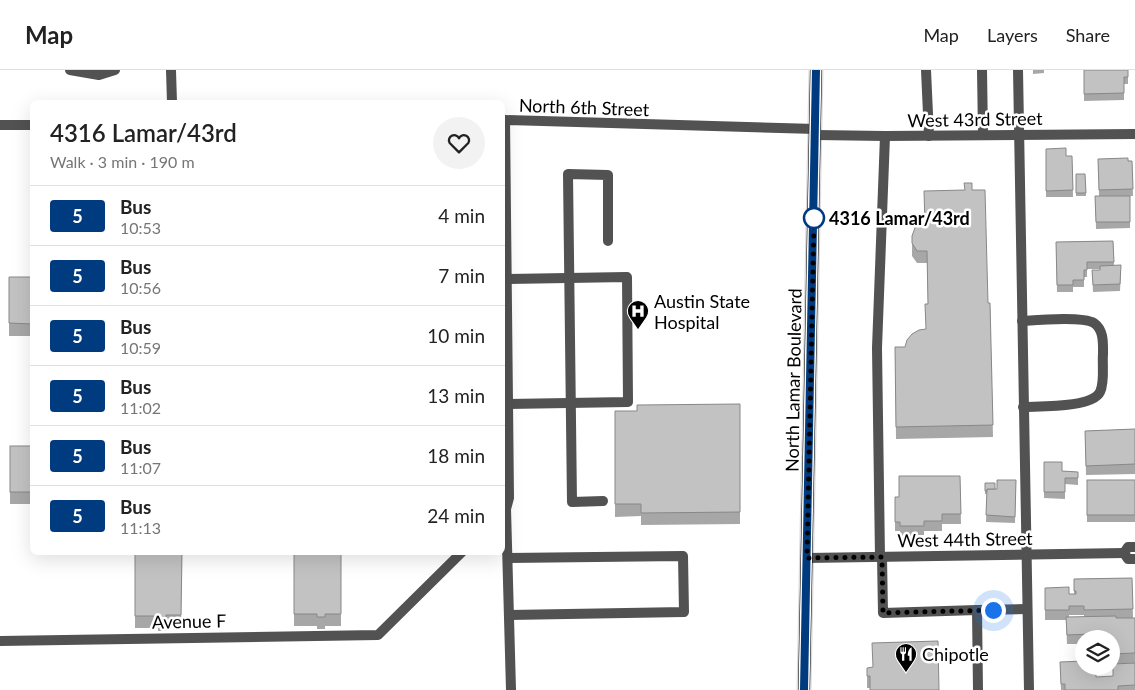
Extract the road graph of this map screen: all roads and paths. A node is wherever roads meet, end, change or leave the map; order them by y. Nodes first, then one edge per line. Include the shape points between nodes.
1 (70, 70) edge
2 (115, 70) edge
3 (171, 70) edge
4 (816, 70) edge
5 (926, 70) edge
6 (982, 70) edge
7 (1018, 70) edge
8 (172, 100) edge
9 (505, 120) edge
10 (0, 125) edge
11 (30, 125) edge
12 (816, 132) junction
13 (983, 134) junction
14 (1135, 134) edge
15 (1019, 135) junction
16 (885, 136) junction
17 (929, 136) junction
18 (505, 200) edge
19 (608, 241) dead end
20 (570, 278) junction
21 (506, 279) junction
22 (1022, 321) junction
23 (505, 352) edge
24 (571, 403) junction
25 (508, 404) junction
26 (1023, 408) junction
27 (505, 420) edge
28 (603, 501) dead end
29 (505, 508) edge
30 (505, 523) edge
31 (1135, 547) edge
32 (1124, 553) junction
33 (459, 555) edge
34 (1026, 555) junction
35 (881, 557) junction
36 (508, 558) junction
37 (807, 558) junction
38 (1135, 559) edge
39 (1027, 609) junction
40 (977, 610) junction
41 (509, 615) junction
42 (0, 640) edge
43 (511, 690) edge
44 (804, 690) edge
45 (978, 690) edge
46 (1029, 690) edge

1 - 2 street via 99,75
3 - 8 street
4 - 12 main road, North Lamar Boulevard
5 - 17 street
6 - 13 street
7 - 15 street
9 - 12 street, North 6th Street
10 - 11 street
12 - 16 street, West 43rd Street
12 - 37 main road, North Lamar Boulevard
13 - 15 street, West 43rd Street
13 - 17 street, West 43rd Street
14 - 15 street, West 43rd Street
15 - 22 street
16 - 17 street, West 43rd Street
16 - 35 street via 877,348
18 - 21 street, North 6th Street
19 - 20 street via 608,175 568,174
20 - 21 street
20 - 24 street
20 - 24 street via 627,277 628,402
21 - 23 street, North 6th Street
22 - 26 street
22 - 26 street via 1083,320 1094,323 1103,339 1100,394 1078,404
23 - 25 street, North 6th Street
24 - 25 street
24 - 28 street via 572,502
25 - 27 street, North 6th Street
26 - 34 street
27 - 29 street, North 6th Street via 509,498
30 - 36 street, North 6th Street
31 - 32 street, West 44th Street via 1128,547
32 - 34 street, West 44th Street
32 - 38 street, West 44th Street via 1128,559
33 - 42 street, Avenue F via 378,635
34 - 35 street, West 44th Street
34 - 39 street
35 - 37 street, West 44th Street
35 - 40 street via 883,613
36 - 41 street, North 6th Street
36 - 41 street via 684,556 684,612
37 - 44 main road, North Lamar Boulevard
39 - 40 street
39 - 46 street
40 - 45 street
41 - 43 street, North 6th Street

